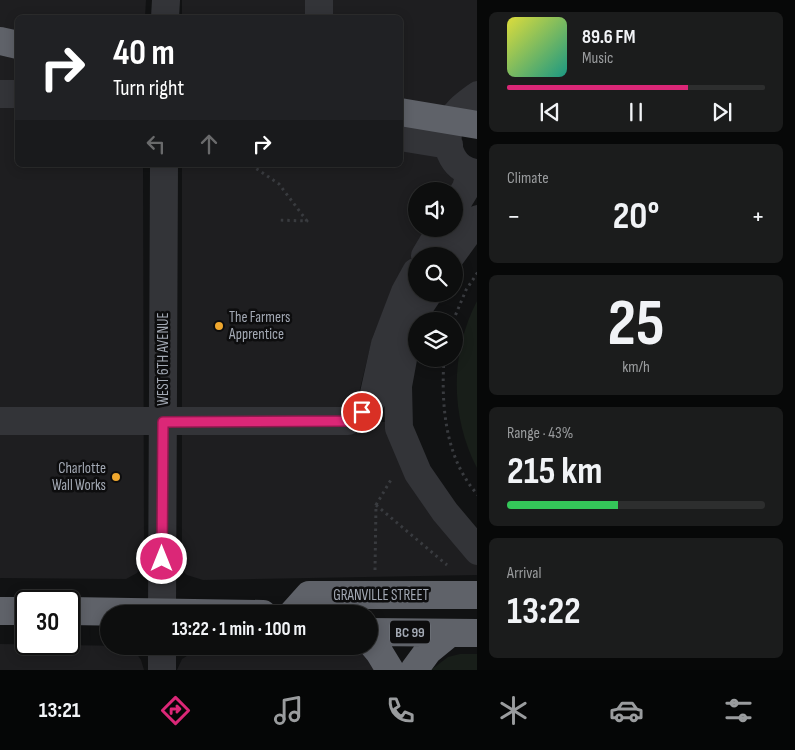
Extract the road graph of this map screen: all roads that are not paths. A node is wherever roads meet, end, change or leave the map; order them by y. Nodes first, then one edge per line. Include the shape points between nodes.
1 (166, 0) edge
2 (320, 0) edge
3 (165, 15) edge
4 (319, 15) edge
5 (0, 41) edge
6 (15, 44) edge
7 (0, 94) edge
8 (15, 94) edge
9 (477, 96) edge
10 (403, 112) edge
11 (477, 125) edge
12 (403, 137) edge
13 (449, 146) junction
14 (164, 167) edge
15 (474, 173) edge
16 (463, 193) edge
17 (477, 220) edge
18 (458, 247) edge
19 (408, 287) edge
20 (423, 302) edge
21 (0, 421) edge
22 (163, 422) junction
23 (477, 550) edge
24 (477, 595) edge
25 (162, 605) edge
26 (300, 605) edge
27 (0, 611) edge
28 (15, 611) edge
29 (80, 611) edge
30 (100, 612) edge
31 (378, 632) edge
32 (450, 633) junction
33 (477, 633) edge
34 (378, 651) edge
35 (162, 655) edge
36 (162, 670) edge
37 (390, 670) edge
38 (414, 670) edge

1 - 3 street
2 - 4 street
5 - 6 highway
7 - 8 street
9 - 13 street via 462,106 449,126
10 - 11 highway, bridge
12 - 13 street
13 - 15 street via 459,167
14 - 22 street, WEST 6TH AVENUE
15 - 16 street
17 - 18 street
19 - 22 street via 385,344 373,398 362,412 348,421
20 - 23 street via 405,348 398,386 399,428 418,473
21 - 22 street
22 - 25 street, WEST 6TH AVENUE
24 - 26 highway, GRANVILLE STREET via 309,595
27 - 28 highway
29 - 30 highway
31 - 32 highway, BC 99
32 - 33 highway, BC 99
32 - 38 highway via 428,651
34 - 37 highway
35 - 36 street

